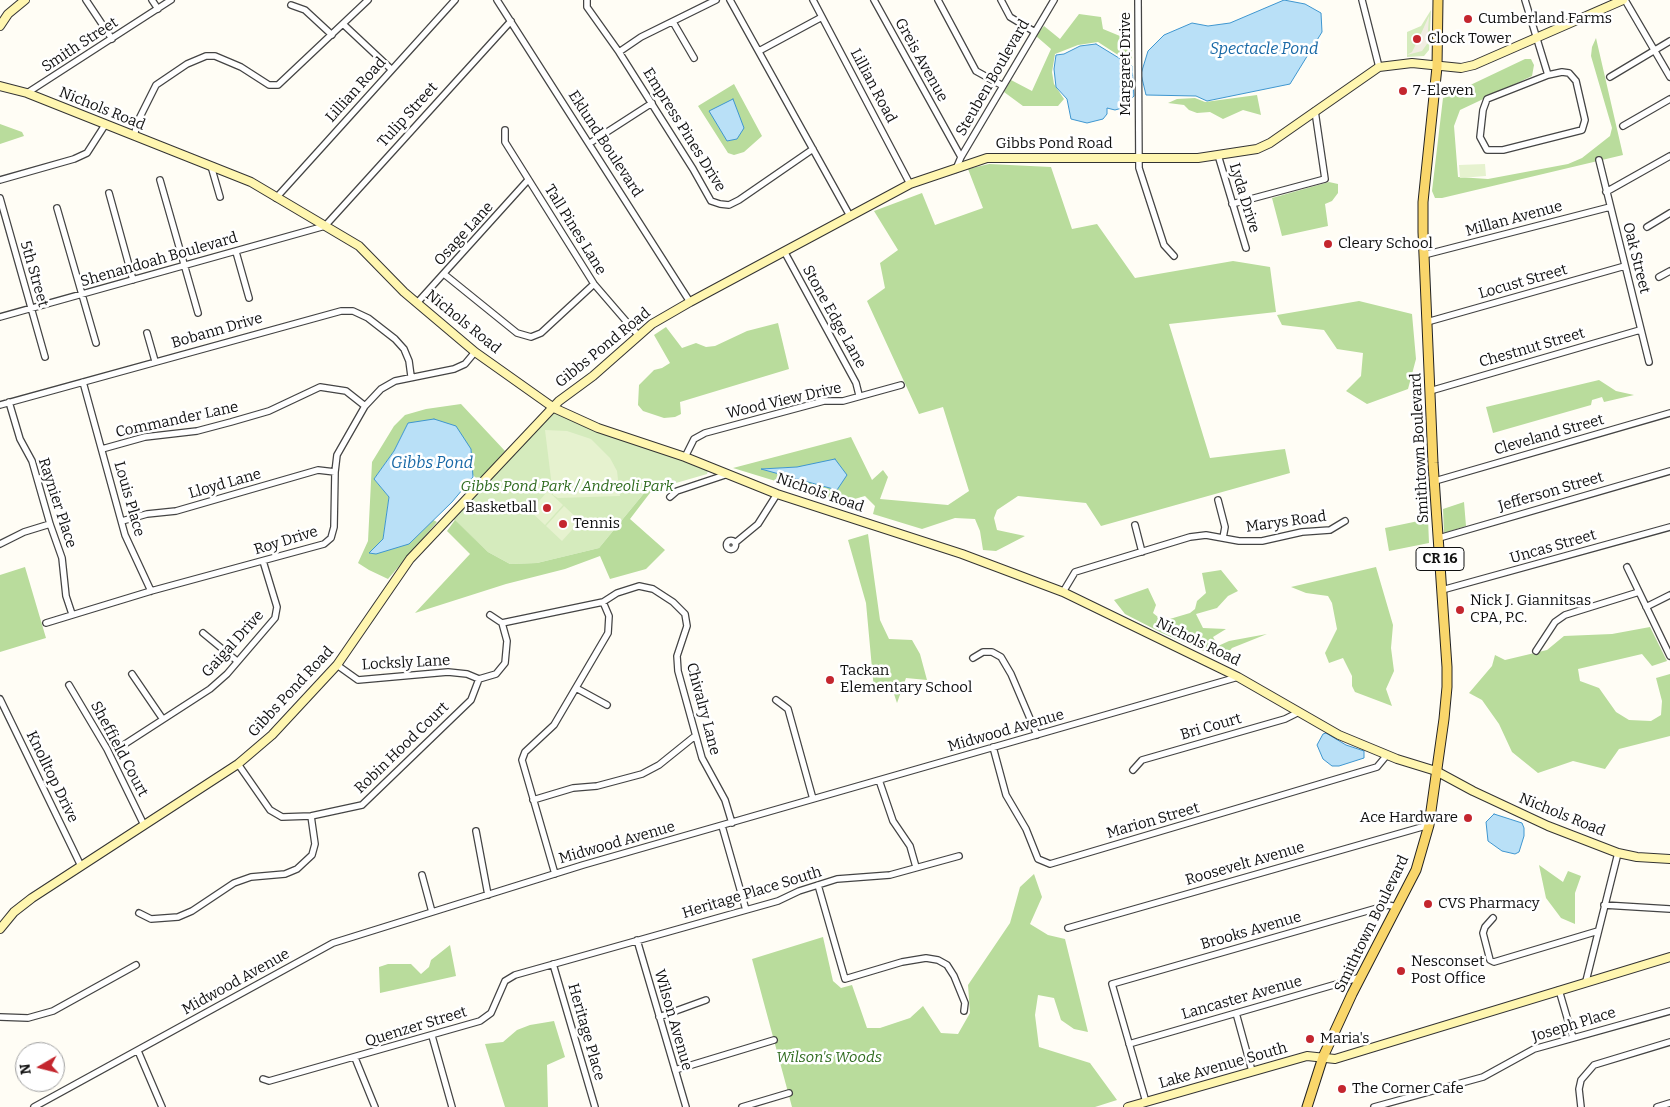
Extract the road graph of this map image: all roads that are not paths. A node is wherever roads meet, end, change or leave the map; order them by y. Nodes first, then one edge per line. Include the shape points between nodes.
1 (25, 0) edge
2 (86, 0) edge
3 (152, 0) edge
4 (171, 0) edge
5 (368, 0) edge
6 (455, 0) edge
7 (497, 0) edge
8 (587, 0) edge
9 (716, 0) edge
10 (730, 0) edge
11 (813, 0) edge
12 (938, 0) edge
13 (1001, 0) edge
14 (1054, 0) edge
15 (1138, 0) edge
16 (1362, 0) edge
17 (1438, 0) edge
18 (1525, 0) edge
19 (876, 1) edge
20 (1620, 1) edge
21 (292, 5) dead end
22 (158, 9) junction
23 (822, 17) junction
24 (511, 21) junction
25 (673, 22) junction
26 (343, 24) junction
27 (0, 26) edge
28 (1034, 32) junction
29 (332, 35) junction
30 (1537, 38) junction
31 (112, 39) junction
32 (1670, 41) edge
33 (1654, 50) junction
34 (759, 51) junction
35 (620, 52) junction
36 (694, 58) dead end
37 (1379, 67) junction
38 (1437, 67) junction
39 (391, 69) junction
40 (1548, 75) junction
41 (1610, 76) dead end
42 (1670, 77) edge
43 (0, 86) edge
44 (1003, 86) junction
45 (27, 93) junction
46 (1670, 98) edge
47 (652, 103) junction
48 (1315, 111) junction
49 (105, 125) junction
50 (1623, 126) dead end
51 (505, 130) dead end
52 (134, 136) junction
53 (590, 143) junction
54 (813, 149) junction
55 (1218, 155) junction
56 (1670, 156) edge
57 (961, 157) junction
58 (1138, 157) junction
59 (1600, 160) dead end
60 (211, 166) junction
61 (956, 169) junction
62 (0, 180) edge
63 (160, 180) dead end
64 (528, 180) junction
65 (910, 184) junction
66 (1606, 192) junction
67 (109, 194) dead end
68 (220, 197) dead end
69 (0, 198) edge
70 (276, 198) junction
71 (1232, 204) junction
72 (1610, 207) junction
73 (58, 208) dead end
74 (1670, 214) edge
75 (850, 216) junction
76 (325, 226) junction
77 (1647, 227) dead end
78 (1246, 248) dead end
79 (784, 251) junction
80 (236, 252) junction
81 (1424, 255) junction
82 (1174, 256) dead end
83 (185, 266) junction
84 (1625, 266) junction
85 (1670, 271) edge
86 (444, 274) junction
87 (1659, 277) dead end
88 (133, 280) junction
89 (594, 284) junction
90 (82, 294) junction
91 (249, 298) dead end
92 (690, 302) junction
93 (417, 303) junction
94 (31, 309) junction
95 (198, 313) dead end
96 (0, 317) edge
97 (1427, 322) junction
98 (1640, 330) junction
99 (147, 332) dead end
100 (638, 334) junction
101 (96, 343) dead end
102 (475, 352) junction
103 (45, 357) dead end
104 (155, 361) junction
105 (1648, 362) dead end
106 (412, 376) junction
107 (83, 382) junction
108 (901, 385) dead end
109 (1430, 391) junction
110 (859, 396) junction
111 (10, 402) junction
112 (0, 405) edge
113 (365, 406) junction
114 (554, 408) junction
115 (1670, 413) edge
116 (102, 449) junction
117 (686, 457) junction
118 (1670, 471) edge
119 (335, 472) junction
120 (728, 474) junction
121 (1435, 481) junction
122 (777, 494) junction
123 (670, 497) dead end
124 (1218, 500) dead end
125 (122, 521) junction
126 (1345, 521) dead end
127 (50, 524) junction
128 (1135, 525) dead end
129 (1670, 527) edge
130 (1223, 538) junction
131 (1439, 538) junction
132 (735, 543) dead end
133 (0, 544) edge
134 (1142, 552) junction
135 (263, 561) junction
136 (1627, 567) dead end
137 (1442, 590) junction
138 (151, 591) junction
139 (1063, 592) junction
140 (1639, 592) junction
141 (1670, 595) edge
142 (603, 602) junction
143 (1646, 607) junction
144 (72, 614) junction
145 (490, 615) dead end
146 (46, 623) dead end
147 (502, 623) junction
148 (202, 633) dead end
149 (1536, 651) dead end
150 (1670, 656) edge
151 (973, 658) dead end
152 (237, 661) junction
153 (337, 665) junction
154 (132, 674) dead end
155 (1238, 677) junction
156 (479, 679) junction
157 (69, 685) dead end
158 (576, 688) junction
159 (0, 700) edge
160 (776, 700) dead end
161 (607, 705) dead end
162 (1298, 712) junction
163 (162, 718) junction
164 (1037, 734) junction
165 (695, 736) junction
166 (124, 744) dead end
167 (993, 747) junction
168 (1387, 755) junction
169 (238, 764) junction
170 (1133, 770) dead end
171 (1436, 771) junction
172 (879, 780) junction
173 (813, 799) junction
174 (533, 800) junction
175 (311, 816) junction
176 (732, 823) junction
177 (144, 825) junction
178 (1429, 825) junction
179 (722, 826) junction
180 (476, 831) dead end
181 (1618, 853) junction
182 (959, 856) dead end
183 (1670, 859) edge
184 (81, 866) junction
185 (916, 867) junction
186 (555, 874) junction
187 (422, 875) dead end
188 (818, 885) junction
189 (488, 895) junction
190 (1604, 905) junction
191 (1397, 907) junction
192 (746, 910) junction
193 (1670, 910) edge
194 (432, 912) junction
195 (139, 913) dead end
196 (1493, 918) dead end
197 (1068, 928) dead end
198 (0, 929) edge
199 (1598, 931) junction
200 (637, 940) junction
201 (1670, 957) edge
202 (554, 964) junction
203 (136, 965) dead end
204 (1361, 977) junction
205 (1586, 981) junction
206 (1559, 990) junction
207 (706, 1000) dead end
208 (964, 1011) dead end
209 (1670, 1011) edge
210 (1236, 1013) junction
211 (0, 1017) edge
212 (659, 1017) junction
213 (432, 1036) junction
214 (1573, 1038) junction
215 (774, 1040) dead end
216 (1670, 1042) edge
217 (1129, 1044) junction
218 (138, 1051) junction
219 (1323, 1057) junction
220 (355, 1058) junction
221 (675, 1070) junction
222 (1252, 1071) junction
223 (263, 1079) dead end
224 (789, 1093) dead end
225 (1146, 1102) junction
226 (1670, 1103) edge
227 (34, 1107) edge
228 (162, 1107) edge
229 (375, 1107) edge
230 (452, 1107) edge
231 (595, 1107) edge
232 (686, 1107) edge
233 (742, 1107) edge
234 (1128, 1107) edge
235 (1307, 1107) edge
236 (1374, 1107) edge
237 (1581, 1107) edge
238 (1657, 1107) edge

1 - 27 street via 8,14
2 - 31 street
3 - 22 street
4 - 22 street, Smith Street
5 - 26 street
6 - 39 street, Lillian Road
7 - 24 street, Eklund Boulevard
8 - 35 street, Empress Pines Drive via 587,7
9 - 25 street
10 - 34 street
11 - 23 street, Lillian Road
12 - 44 street via 976,71
13 - 28 street via 1010,17
14 - 28 street, Steuben Boulevard
15 - 58 street, Margaret Drive
16 - 37 street
17 - 38 main road, Smithtown Boulevard / CR 16
18 - 30 street
19 - 57 street, Greis Avenue
20 - 30 street, Gibbs Pond Road
20 - 33 street
21 - 29 street via 305,10
22 - 31 street, Smith Street
23 - 34 street
23 - 65 street, Lillian Road
24 - 53 street, Eklund Boulevard
24 - 76 street, Tulip Street
25 - 35 street via 641,37
25 - 36 street
26 - 29 street
26 - 39 street
28 - 44 street, Steuben Boulevard
29 - 52 street via 278,85 270,85 215,56 187,64 156,85
30 - 38 street, Gibbs Pond Road via 1474,66
30 - 40 street
31 - 45 street, Smith Street
32 - 33 street
33 - 41 street
33 - 42 street
34 - 54 street
35 - 47 street, Empress Pines Drive
37 - 38 street, Gibbs Pond Road via 1411,63
37 - 48 street, Gibbs Pond Road
38 - 81 main road, Smithtown Boulevard / CR 16 via 1423,202
39 - 70 street, Lillian Road
40 - 40 street via 1487,99 1480,137 1487,150 1503,150 1582,130 1585,120 1574,76 1562,72
43 - 45 street, Nichols Road
44 - 57 street, Steuben Boulevard
45 - 49 street, Nichols Road
46 - 50 street
47 - 53 street
47 - 54 street, Empress Pines Drive via 711,201 720,204 739,200
48 - 55 street, Gibbs Pond Road via 1270,144
48 - 71 street via 1325,179
49 - 52 street, Nichols Road
49 - 62 street via 87,153
51 - 64 street, Tall Pines Lane via 505,142
52 - 60 street, Nichols Road
53 - 92 street, Eklund Boulevard
54 - 75 street
55 - 58 street, Gibbs Pond Road
55 - 71 street, Lyda Drive
56 - 66 street
57 - 61 street, Steuben Boulevard
58 - 61 street, Gibbs Pond Road via 987,158
58 - 82 street, Margaret Drive via 1148,202 1164,245
59 - 66 street, Oak Street
60 - 68 street
60 - 70 street, Nichols Road via 250,182
61 - 65 street, Gibbs Pond Road
63 - 83 street
64 - 86 street, Osage Lane
64 - 89 street, Tall Pines Lane
65 - 75 street, Gibbs Pond Road
66 - 72 street, Oak Street
67 - 88 street
69 - 94 street, 5th Street
70 - 76 street, Nichols Road
71 - 78 street, Lyda Drive
72 - 81 street, Millan Avenue
72 - 84 street, Oak Street
73 - 90 street
74 - 77 street
75 - 79 street, Gibbs Pond Road
76 - 80 street, Shenandoah Boulevard
76 - 93 street, Nichols Road via 360,246
79 - 92 street, Gibbs Pond Road
79 - 110 street, Stone Edge Lane via 856,383
80 - 83 street, Shenandoah Boulevard
80 - 91 street
81 - 97 main road, Smithtown Boulevard / CR 16
83 - 88 street, Shenandoah Boulevard
83 - 95 street
84 - 97 street, Locust Street
84 - 98 street, Oak Street
85 - 87 street
86 - 89 street via 517,333 531,337 541,333
86 - 93 street, Osage Lane
88 - 90 street, Shenandoah Boulevard
89 - 100 street, Tall Pines Lane
90 - 94 street, Shenandoah Boulevard
90 - 101 street
92 - 100 street, Gibbs Pond Road
93 - 102 street, Nichols Road
94 - 96 street, Shenandoah Boulevard
94 - 103 street, 5th Street
97 - 109 main road, Smithtown Boulevard / CR 16
98 - 105 street, Oak Street
98 - 109 street, Chestnut Street
99 - 104 street
100 - 114 street, Gibbs Pond Road
102 - 106 street, Roy Drive via 465,364 454,369
102 - 114 street, Nichols Road
104 - 106 street, Bobann Drive via 329,313 353,311 374,323 404,349
104 - 107 street, Bobann Drive
106 - 113 street, Roy Drive via 381,389
107 - 111 street, Bobann Drive
107 - 116 street, Louis Place
108 - 110 street, Wood View Drive
109 - 121 main road, Smithtown Boulevard / CR 16
110 - 117 street, Wood View Drive via 842,401 824,401 705,433 694,439
111 - 112 street, Bobann Drive
111 - 127 street, Raynier Place via 20,439 32,461
113 - 116 street, Commander Lane via 346,391 320,387 269,411 231,422 197,431 145,437
113 - 119 street, Roy Drive via 337,455
114 - 117 street, Nichols Road via 598,428
114 - 153 street, Gibbs Pond Road via 410,559
115 - 121 street, Cleveland Street
116 - 125 street, Louis Place
117 - 120 street, Nichols Road
118 - 131 street, Jefferson Street
119 - 125 street, Lloyd Lane via 318,470 176,511
119 - 135 street, Roy Drive via 331,538 324,544
120 - 122 street, Nichols Road
120 - 123 street via 677,491
121 - 131 main road, Smithtown Boulevard / CR 16
122 - 132 street via 758,524
122 - 139 street, Nichols Road via 962,554
124 - 130 street via 1225,527
125 - 138 street, Louis Place via 130,549
126 - 130 street, Marys Road via 1330,530 1262,541
127 - 133 street
127 - 144 street, Raynier Place via 62,558 66,596
128 - 134 street
129 - 137 street, Uncas Street
130 - 134 street, Marys Road via 1190,537
131 - 137 main road, Smithtown Boulevard / CR 16
134 - 139 street, Marys Road via 1075,572
135 - 138 street, Roy Drive
135 - 152 street, Gaigal Drive via 276,607 275,618
136 - 140 street
137 - 171 main road, Smithtown Boulevard / CR 16 via 1447,687
138 - 144 street, Roy Drive
139 - 155 street, Nichols Road
140 - 143 street
140 - 149 street via 1565,615 1555,622
141 - 143 street
142 - 147 street, Chivalry Lane
142 - 158 street via 609,616 608,633
142 - 165 street, Chivalry Lane via 639,586 653,589 685,614 687,626 677,656 678,671
143 - 150 street
144 - 146 street, Roy Drive
145 - 147 street
147 - 156 street via 507,656 496,674
148 - 152 street
151 - 164 street via 983,652 1001,657
152 - 163 street, Gaigal Drive via 210,689
153 - 156 street, Locksly Lane via 358,680 448,672
153 - 169 street, Gibbs Pond Road via 272,735
154 - 163 street
155 - 162 street, Nichols Road
155 - 164 street, Midwood Avenue
156 - 175 street, Robin Hood Court via 470,700 362,805
157 - 177 street, Sheffield Court via 107,749
158 - 161 street
158 - 174 street via 554,725 525,752 522,760
159 - 184 street, Knolltop Drive
160 - 173 street via 788,710
162 - 168 street, Nichols Road via 1339,735
162 - 170 street, Bri Court via 1285,720 1142,760
163 - 166 street, Gaigal Drive
164 - 167 street, Midwood Avenue
165 - 174 street via 659,766 642,774
165 - 176 street, Chivalry Lane via 707,770 725,800
167 - 168 street, Marion Street via 1006,795 1026,829 1038,859 1050,864 1377,767
167 - 172 street, Midwood Avenue
168 - 171 street, Nichols Road
169 - 175 street, Robin Hood Court via 270,810 282,817
169 - 177 street, Gibbs Pond Road
171 - 178 main road, Smithtown Boulevard / CR 16
171 - 181 street, Nichols Road via 1548,826
172 - 173 street, Midwood Avenue
172 - 185 street via 893,821 910,846
173 - 176 street, Midwood Avenue
174 - 186 street
175 - 195 street via 315,844 312,854 297,869 234,883 178,917 151,918
176 - 179 street, Midwood Avenue
177 - 184 street, Gibbs Pond Road
178 - 191 main road, Smithtown Boulevard / CR 16 via 1416,870
178 - 197 street, Roosevelt Avenue
179 - 186 street, Midwood Avenue
179 - 192 street
180 - 189 street
181 - 183 street, Nichols Road
181 - 190 street
182 - 185 street, Heritage Place South
184 - 198 street, Gibbs Pond Road via 21,906
185 - 188 street, Heritage Place South via 890,875 854,877
186 - 189 street, Midwood Avenue
187 - 194 street
188 - 192 street, Heritage Place South
188 - 208 street via 846,979 902,962 926,958 938,960 947,965 954,976 965,1003
189 - 194 street, Midwood Avenue
190 - 193 street
190 - 199 street
191 - 204 main road, Smithtown Boulevard / CR 16
191 - 217 street, Brooks Avenue via 1388,905 1112,984
192 - 200 street, Heritage Place South
194 - 218 street, Midwood Avenue via 333,943
196 - 199 street via 1483,933 1490,960 1494,962
199 - 205 street
200 - 202 street, Heritage Place South
200 - 212 street, Wilson Avenue
201 - 205 street, Lake Avenue South
202 - 213 street, Quenzer Street via 505,981 491,1013 480,1021
202 - 231 street, Heritage Place
203 - 211 street via 53,1011 28,1018
204 - 210 street, Lancaster Avenue
204 - 219 main road, Smithtown Boulevard / CR 16
205 - 206 street, Lake Avenue South
206 - 214 street
206 - 219 street, Lake Avenue South via 1335,1059
207 - 212 street
209 - 214 street, Joseph Place
210 - 217 street, Lancaster Avenue
210 - 222 street
212 - 221 street, Wilson Avenue
213 - 220 street, Quenzer Street
213 - 230 street
214 - 236 street, Joseph Place via 1534,1049 1484,1077
215 - 221 street
216 - 237 street via 1594,1065 1579,1088
217 - 225 street
218 - 227 street, Midwood Avenue
218 - 228 street
219 - 222 street, Lake Avenue South via 1307,1056
219 - 235 main road, Smithtown Boulevard / CR 16
220 - 223 street, Quenzer Street via 269,1082
220 - 229 street
221 - 232 street, Wilson Avenue
222 - 225 street, Lake Avenue South
224 - 233 street
225 - 234 street, Lake Avenue South
226 - 238 street

